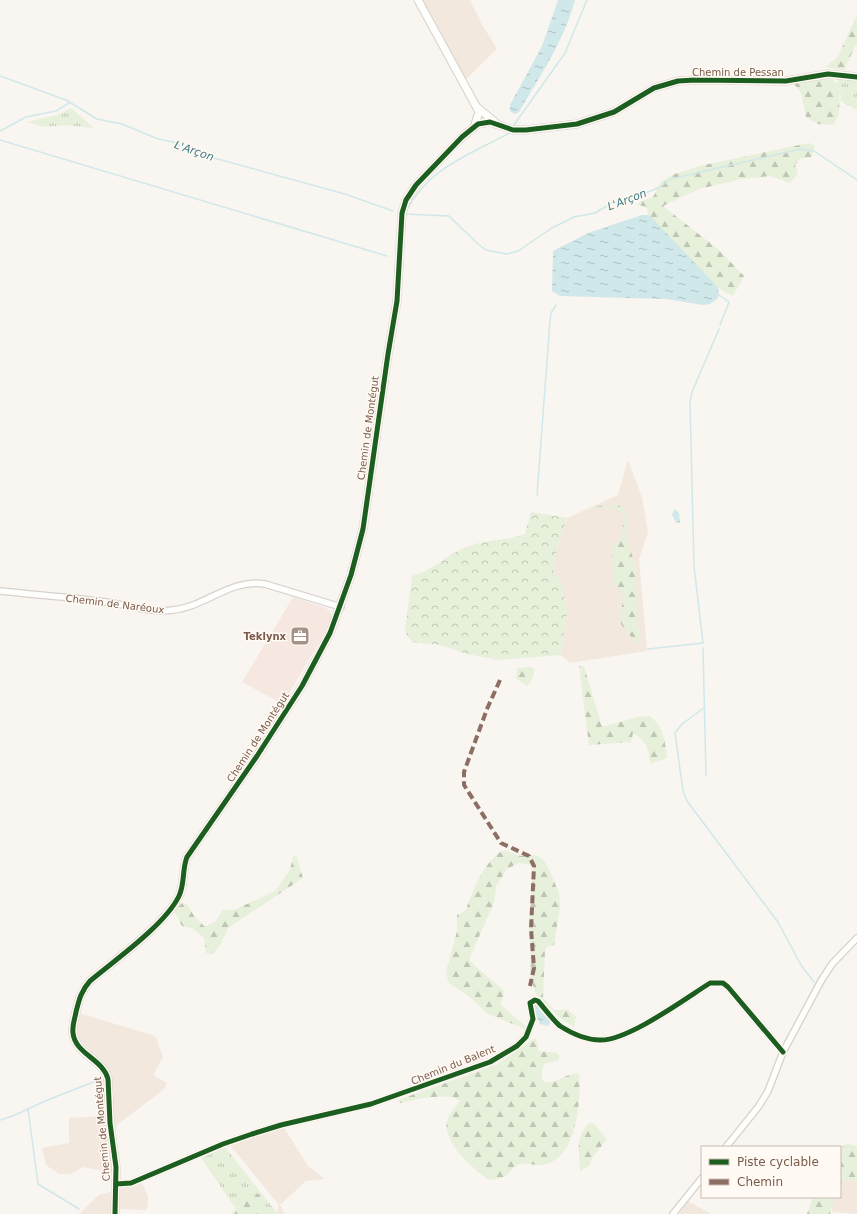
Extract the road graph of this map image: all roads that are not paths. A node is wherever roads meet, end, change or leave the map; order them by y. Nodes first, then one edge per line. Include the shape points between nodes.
1 (418, 0) edge
2 (857, 77) edge
3 (477, 108) junction
4 (484, 122) joint
5 (497, 124) junction
6 (474, 127) junction
7 (0, 591) edge
8 (341, 607) junction
9 (857, 938) edge
10 (783, 1052) junction
11 (727, 1146) edge
12 (701, 1179) edge
13 (116, 1184) junction
14 (116, 1214) edge
15 (673, 1214) edge

1 - 3 street
2 - 5 street, Chemin de Pessan via 828,74 786,81 678,81 654,88 604,116 577,124 519,130
3 - 5 street
3 - 6 street via 478,117
4 - 5 street, Chemin de Pessan
4 - 6 street, Chemin de Montégut
6 - 8 street, Chemin de Montégut via 416,185 406,200 402,213 397,301 363,529
7 - 8 street, Chemin de Naréoux via 165,611 187,608 236,586 254,582
8 - 13 street, Chemin de Montégut via 302,686 187,857 180,894 175,903 138,940 90,981 80,994 73,1032 78,1045 106,1072
9 - 10 street via 832,964
10 - 11 street via 768,1091
10 - 13 street, Chemin du Balent via 728,987 717,982 710,983 634,1029 610,1039 600,1040 572,1033 560,1025 535,1000 530,1004 533,1019 526,1037 517,1046 490,1062 371,1104 252,1134 131,1183
12 - 15 street
13 - 14 street, Chemin de Montégut

